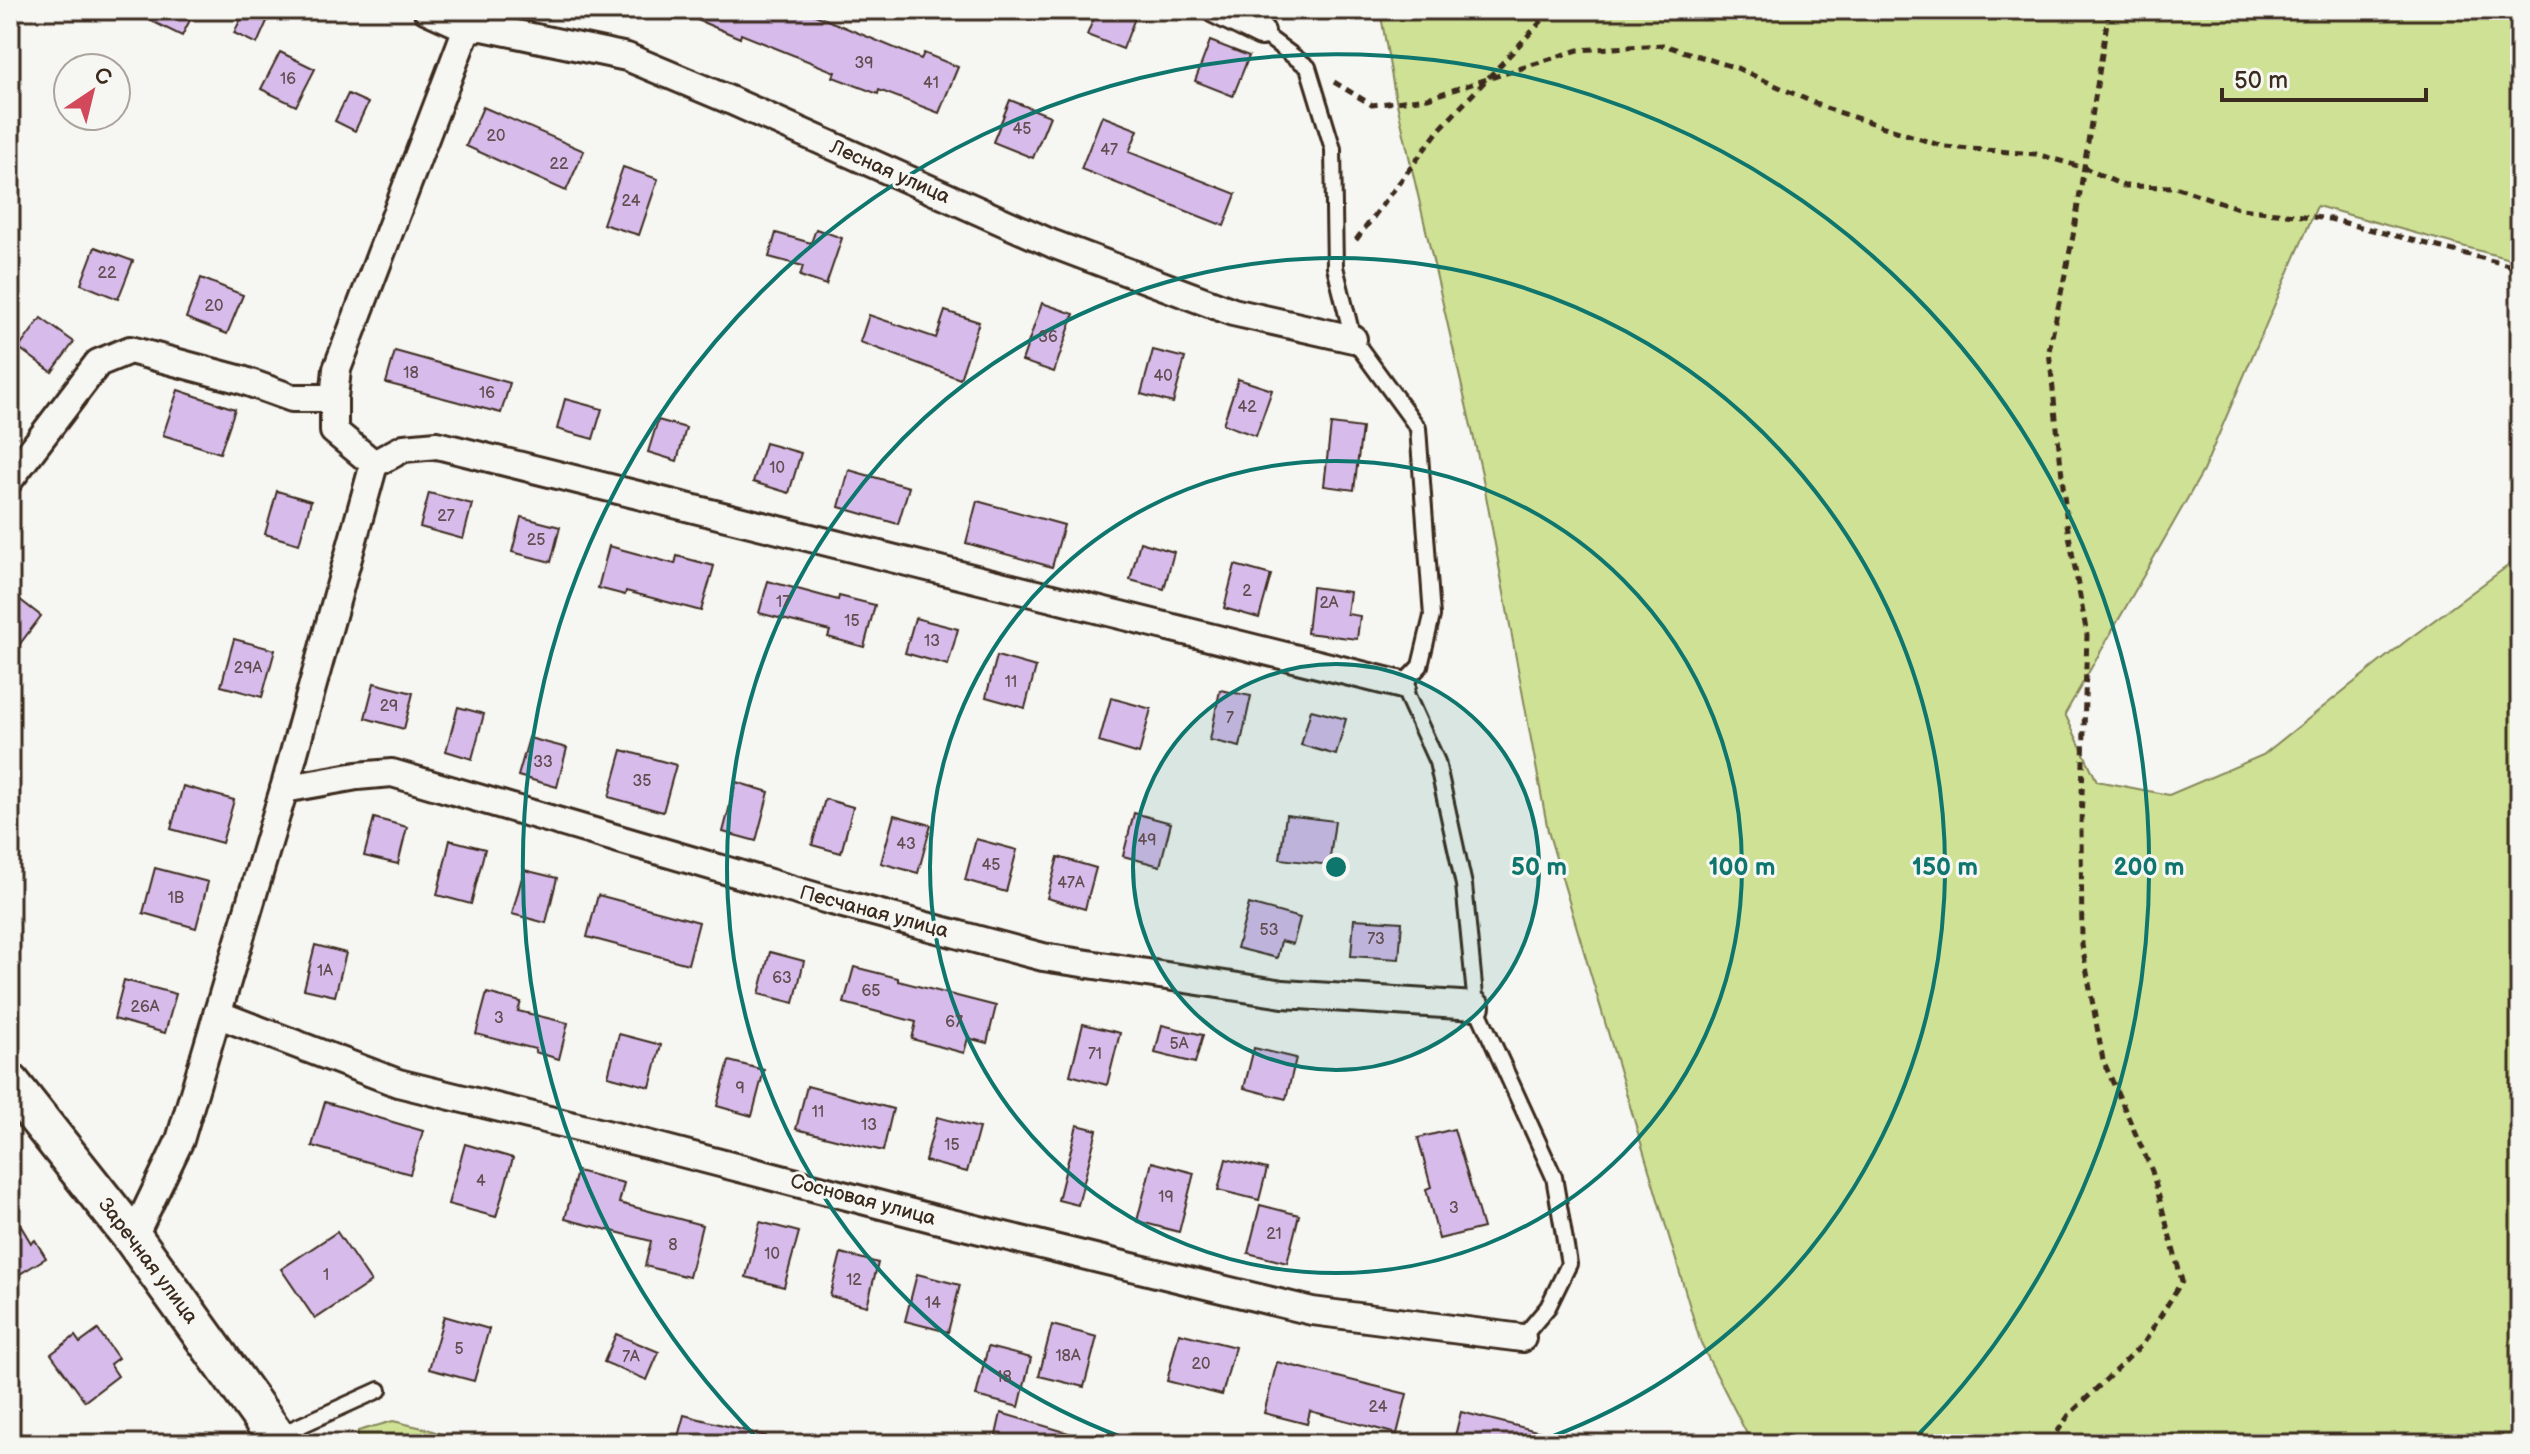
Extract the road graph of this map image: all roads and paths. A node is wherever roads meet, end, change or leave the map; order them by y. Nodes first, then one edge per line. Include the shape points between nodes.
1 (427, 10) edge
2 (1216, 10) edge
3 (1552, 10) edge
4 (2109, 10) edge
5 (480, 22) edge
6 (1261, 32) joint
7 (1308, 67) junction
8 (1483, 81) junction
9 (2085, 168) junction
10 (1335, 267) junction
11 (2520, 268) edge
12 (1353, 339) junction
13 (334, 398) junction
14 (374, 464) junction
15 (10, 479) edge
16 (1402, 685) junction
17 (284, 789) junction
18 (1476, 1006) junction
19 (217, 1014) junction
20 (10, 1083) edge
21 (133, 1238) junction
22 (1522, 1338) joint
23 (379, 1390) dead end
24 (278, 1440) edge
25 (2049, 1444) edge

1 - 5 street, Лесная улица
2 - 6 street
3 - 8 path
4 - 9 path
5 - 12 street, Лесная улица via 627,57 1053,244 1233,312
5 - 13 street via 337,369
6 - 7 lane
7 - 8 path via 1372,105 1428,98
7 - 10 lane via 1333,149
8 - 9 path via 1578,50 1663,45 1945,147 2036,154
8 - 10 path
9 - 11 path via 2124,186 2175,187 2241,209 2330,219
9 - 25 path via 2049,351 2067,524 2087,635 2082,945 2103,1060 2152,1171 2182,1281 2144,1343 2069,1415
10 - 12 lane
12 - 16 lane via 1418,428 1432,616 1420,666
13 - 14 street via 334,431
13 - 15 street via 292,398 130,350 98,363
14 - 16 street via 404,448 437,445
14 - 17 street
16 - 18 lane via 1437,762 1464,885
17 - 18 street, Песчаная улица via 392,773 1043,957 1283,994
17 - 19 street
18 - 22 lane via 1554,1177 1569,1264 1548,1307
19 - 21 street via 180,1140
19 - 22 street, Сосновая улица via 398,1083 935,1219 1312,1311
20 - 21 main road, Заречная улица
21 - 24 main road, Заречная улица
23 - 24 lane

